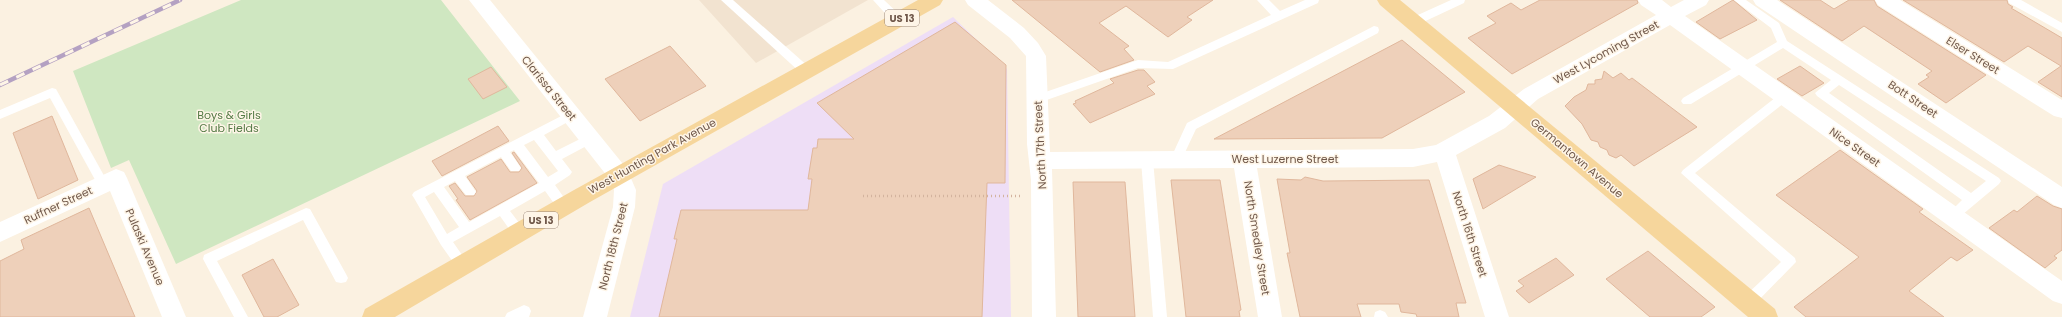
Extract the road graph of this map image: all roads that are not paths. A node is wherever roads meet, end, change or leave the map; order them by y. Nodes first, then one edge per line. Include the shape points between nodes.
1 (479, 0) edge
2 (726, 0) edge
3 (878, 0) edge
4 (933, 0) edge
5 (975, 0) edge
6 (1262, 0) edge
7 (1314, 0) edge
8 (1387, 0) edge
9 (1460, 0) edge
10 (1648, 0) edge
11 (1699, 0) edge
12 (1739, 0) edge
13 (1763, 0) edge
14 (1885, 0) edge
15 (2013, 0) edge
16 (1279, 16) junction
17 (1670, 16) junction
18 (898, 20) junction
19 (1413, 22) junction
20 (2062, 28) edge
21 (1374, 30) dead end
22 (1783, 44) junction
23 (1743, 68) junction
24 (806, 71) junction
25 (1838, 80) junction
26 (1784, 97) junction
27 (1038, 99) junction
28 (1687, 101) dead end
29 (1515, 106) junction
30 (2062, 110) edge
31 (571, 114) junction
32 (0, 115) edge
33 (536, 133) junction
34 (590, 139) junction
35 (516, 144) junction
36 (503, 151) junction
37 (1444, 151) junction
38 (555, 157) junction
39 (1244, 159) junction
40 (1148, 160) junction
41 (1176, 160) junction
42 (1040, 161) junction
43 (515, 168) dead end
44 (457, 174) junction
45 (619, 175) junction
46 (109, 181) junction
47 (547, 184) junction
48 (436, 186) junction
49 (470, 192) dead end
50 (2062, 199) edge
51 (1971, 200) junction
52 (564, 206) junction
53 (502, 210) junction
54 (1952, 216) junction
55 (468, 229) junction
56 (520, 232) junction
57 (0, 233) edge
58 (445, 241) junction
59 (463, 265) junction
60 (341, 278) dead end
61 (2062, 294) edge
62 (1748, 302) junction
63 (174, 317) edge
64 (241, 317) edge
65 (374, 317) edge
66 (512, 317) edge
67 (522, 317) edge
68 (595, 317) edge
69 (1044, 317) edge
70 (1160, 317) edge
71 (1270, 317) edge
72 (1497, 317) edge
73 (1766, 317) edge

1 - 31 street, Clarissa Street
2 - 24 lane
3 - 18 lane
4 - 18 main road, West Hunting Park Avenue / US 13
5 - 27 street, North 17th Street via 1012,29 1034,51 1037,61
6 - 16 lane
7 - 16 lane
8 - 19 main road, Germantown Avenue
9 - 19 lane
10 - 17 street, Nice Street
11 - 17 street, West Lycoming Street
12 - 22 lane via 1775,26
13 - 50 street, Bott Street
14 - 30 street, Elser Street
15 - 20 lane
16 - 27 lane via 1168,66 1138,64
17 - 23 street, Nice Street
17 - 29 street, West Lycoming Street via 1531,94
18 - 24 main road, West Hunting Park Avenue / US 13
19 - 29 main road, Germantown Avenue
21 - 41 lane via 1191,126
22 - 23 lane
22 - 25 lane
23 - 26 street, Nice Street
23 - 28 lane
24 - 45 main road, West Hunting Park Avenue / US 13
25 - 51 lane via 1821,93
25 - 51 lane via 1994,181
26 - 54 street, Nice Street
26 - 62 lane via 1687,173 1790,262
27 - 42 street, North 17th Street
29 - 37 street, West Luzerne Street via 1497,122
29 - 62 main road, Germantown Avenue
31 - 33 lane
31 - 34 street, Clarissa Street
32 - 46 lane via 52,92
33 - 35 lane
33 - 38 lane
34 - 38 lane
34 - 45 street, Clarissa Street
35 - 36 lane
35 - 47 lane
36 - 43 lane
36 - 44 lane
37 - 39 street, West Luzerne Street via 1412,158
37 - 72 street, North 16th Street
38 - 47 lane via 566,172
39 - 41 street, West Luzerne Street
39 - 71 street, North Smedley Street
40 - 41 street, West Luzerne Street
40 - 42 street, West Luzerne Street
40 - 70 lane
42 - 69 street, North 17th Street
44 - 48 lane
44 - 49 lane
45 - 52 main road, West Hunting Park Avenue / US 13
45 - 68 street, North 18th Street via 625,190 624,206
46 - 57 street, Ruffner Street
46 - 63 street, Pulaski Avenue
47 - 52 lane
47 - 53 lane via 532,189
48 - 55 lane
48 - 58 lane via 418,196
51 - 54 lane
52 - 56 main road, West Hunting Park Avenue / US 13
53 - 55 lane via 485,215
53 - 56 lane
54 - 61 street, Nice Street
55 - 58 lane
56 - 59 main road, West Hunting Park Avenue / US 13
58 - 59 lane
59 - 65 main road, West Hunting Park Avenue / US 13
60 - 64 lane via 306,213 209,259
62 - 73 main road, Germantown Avenue
66 - 67 lane via 524,311

